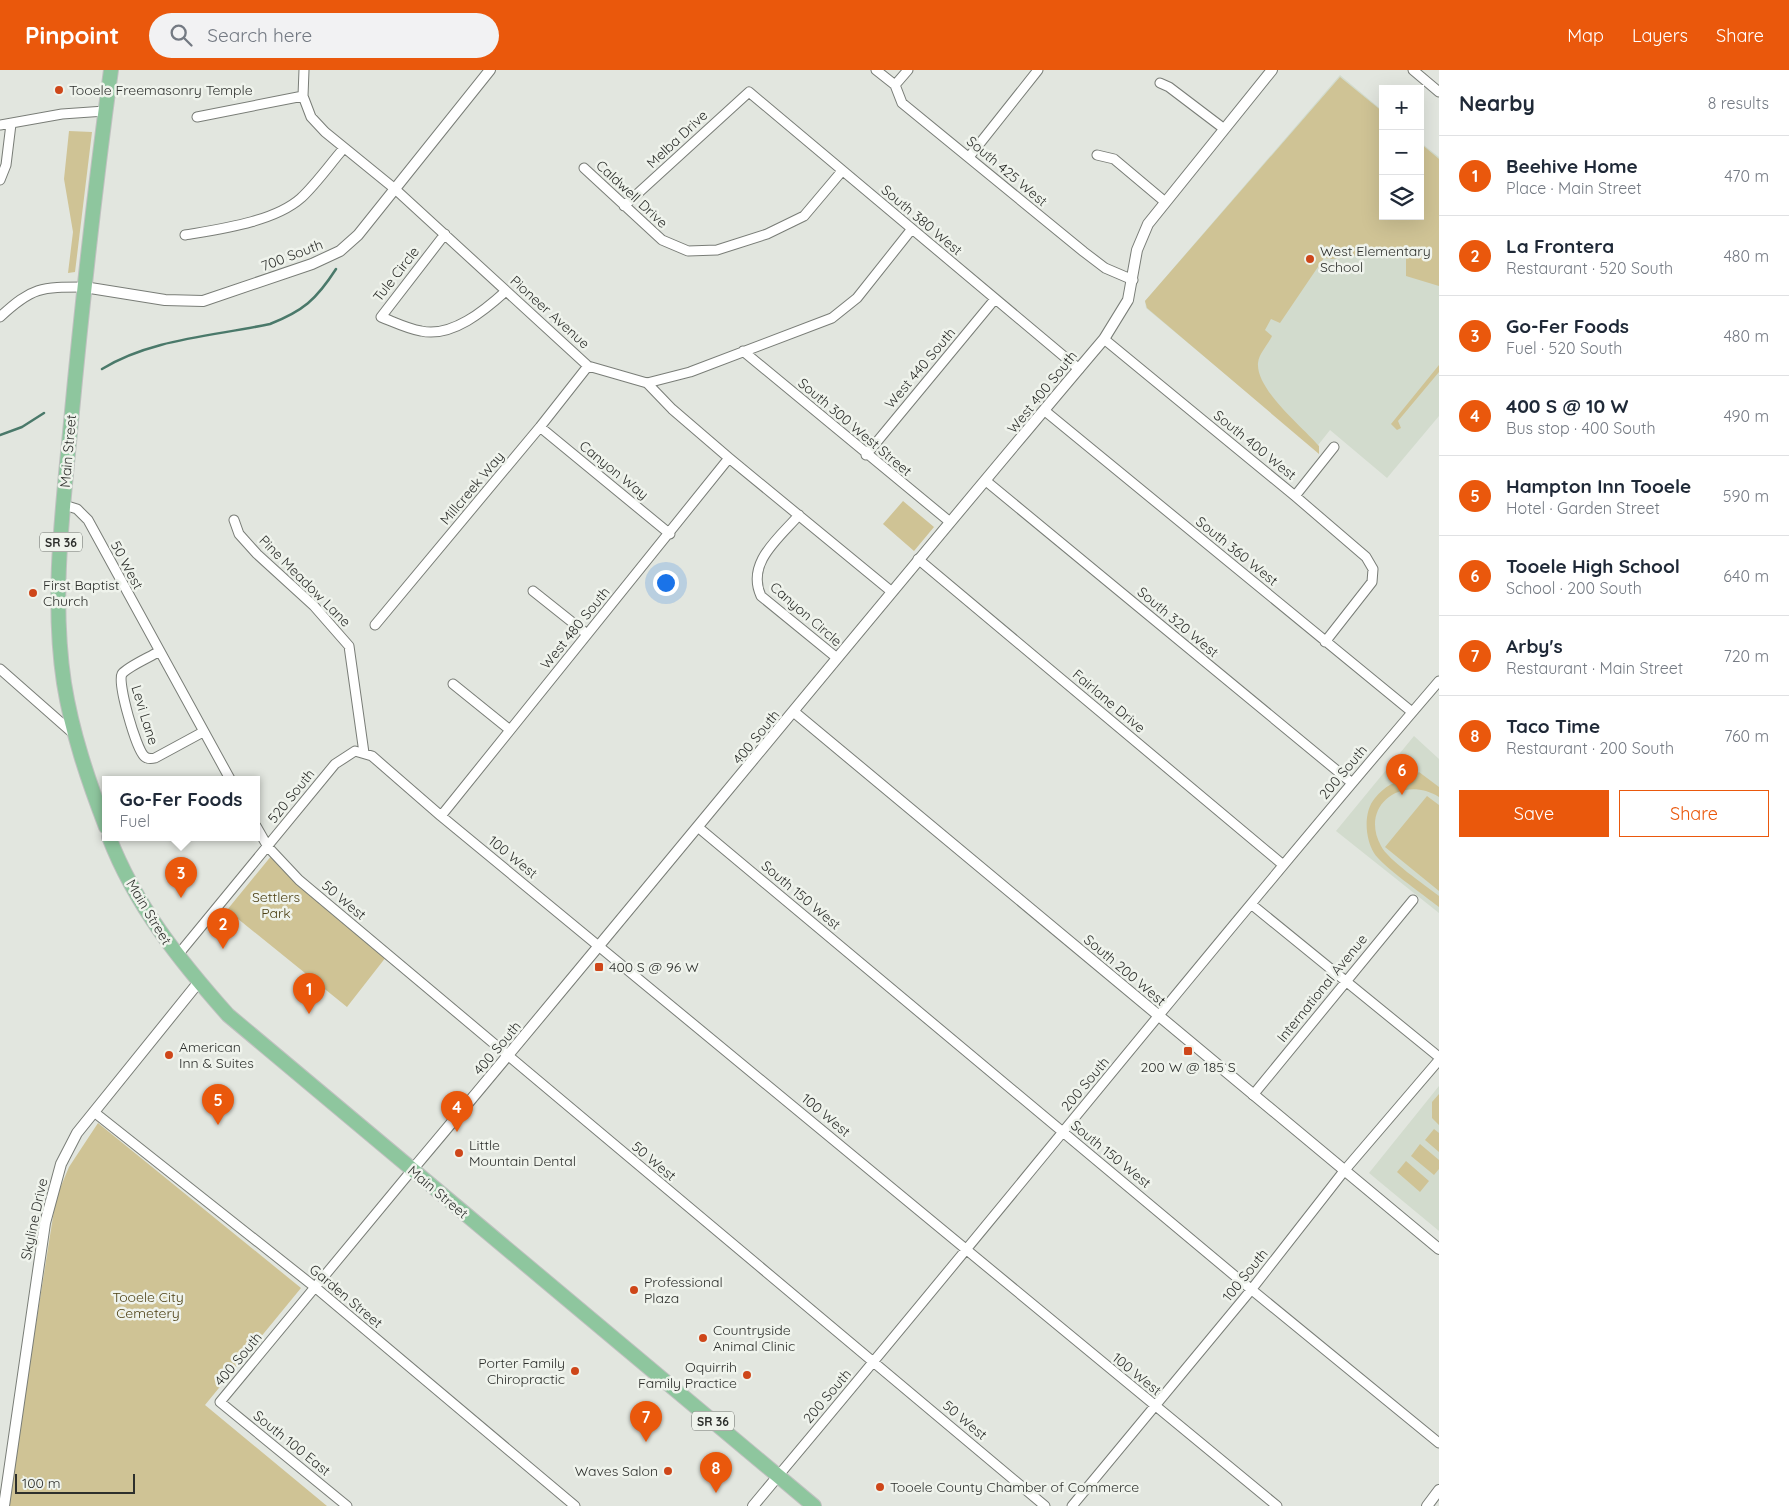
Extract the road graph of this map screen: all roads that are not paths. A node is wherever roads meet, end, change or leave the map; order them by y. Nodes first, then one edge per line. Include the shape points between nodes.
1 (111, 70) edge
2 (304, 70) edge
3 (490, 70) edge
4 (876, 70) edge
5 (908, 70) edge
6 (1038, 70) edge
7 (1272, 70) edge
8 (1413, 70) edge
9 (1160, 83) dead end
10 (895, 85) junction
11 (749, 92) joint
12 (1439, 92) edge
13 (302, 96) junction
14 (105, 111) junction
15 (197, 117) dead end
16 (11, 124) junction
17 (0, 125) edge
18 (1223, 128) junction
19 (344, 148) junction
20 (1097, 155) dead end
21 (969, 157) junction
22 (584, 168) dead end
23 (842, 171) junction
24 (0, 180) edge
25 (395, 189) junction
26 (1164, 201) junction
27 (624, 206) junction
28 (911, 230) junction
29 (445, 234) junction
30 (185, 235) dead end
31 (1133, 280) junction
32 (84, 287) junction
33 (506, 291) junction
34 (996, 299) junction
35 (0, 317) edge
36 (1104, 339) junction
37 (743, 351) junction
38 (588, 366) junction
39 (1079, 369) junction
40 (647, 383) junction
41 (1045, 411) junction
42 (540, 427) junction
43 (1334, 447) dead end
44 (866, 455) junction
45 (730, 458) junction
46 (986, 481) junction
47 (1296, 496) junction
48 (64, 504) junction
49 (799, 515) junction
50 (234, 520) dead end
51 (950, 522) junction
52 (670, 534) junction
53 (918, 559) junction
54 (533, 591) dead end
55 (892, 592) junction
56 (375, 625) dead end
57 (588, 634) junction
58 (1325, 642) junction
59 (158, 652) junction
60 (837, 658) junction
61 (0, 669) edge
62 (1439, 681) edge
63 (453, 684) dead end
64 (794, 712) junction
65 (1412, 712) junction
66 (510, 730) junction
67 (203, 732) junction
68 (75, 736) junction
69 (355, 751) joint
70 (364, 753) junction
71 (228, 776) edge
72 (1352, 783) junction
73 (441, 816) junction
74 (102, 817) edge
75 (699, 828) junction
76 (260, 833) edge
77 (112, 841) edge
78 (268, 847) junction
79 (1282, 864) junction
80 (1413, 900) dead end
81 (1251, 904) junction
82 (600, 946) junction
83 (177, 956) junction
84 (1344, 981) junction
85 (198, 983) junction
86 (1159, 1016) junction
87 (508, 1056) junction
88 (1439, 1058) edge
89 (1253, 1095) junction
90 (94, 1112) junction
91 (1062, 1132) junction
92 (412, 1170) junction
93 (1344, 1171) junction
94 (1439, 1249) edge
95 (968, 1250) junction
96 (316, 1288) junction
97 (1251, 1290) junction
98 (874, 1361) junction
99 (220, 1402) joint
100 (1154, 1406) junction
101 (1439, 1443) edge
102 (778, 1476) junction
103 (1439, 1490) edge
104 (4, 1506) edge
105 (347, 1506) edge
106 (575, 1506) edge
107 (753, 1506) edge
108 (814, 1506) edge
109 (1045, 1506) edge
110 (1072, 1506) edge
111 (1277, 1506) edge
112 (1427, 1506) edge

1 - 14 highway, Main Street / SR 36
2 - 13 street
3 - 25 street, 700 South
4 - 10 street, South 425 West
5 - 10 street
6 - 21 street
7 - 18 street, West 400 South
8 - 12 street
9 - 18 street via 1169,86
10 - 21 street, South 425 West via 902,103
11 - 23 street, South 380 West
11 - 27 street, Melba Drive
13 - 15 street
13 - 19 street, Pioneer Avenue via 311,116
14 - 16 street via 62,114
14 - 32 highway, Main Street / SR 36
16 - 17 street
16 - 24 street via 6,165
18 - 26 street, West 400 South
19 - 25 street, Pioneer Avenue
19 - 30 street via 300,198 282,210 232,227
20 - 26 street via 1114,159
21 - 31 street, South 425 West via 1105,268
22 - 27 street, Caldwell Drive
23 - 27 street, Caldwell Drive via 804,216 767,234 717,250 688,251 662,240
23 - 28 street, South 380 West
25 - 29 street, Pioneer Avenue
25 - 32 street, 700 South via 358,235 340,251 203,302 165,300
26 - 31 street, West 400 South via 1148,224 1137,250
28 - 34 street, South 380 West
28 - 37 street via 857,298 832,318
29 - 33 street, Pioneer Avenue
29 - 33 street, Tule Circle via 381,317 423,332 450,328 478,315
31 - 36 street, West 400 South via 1128,300
32 - 35 street via 44,287 18,300
32 - 48 highway, Main Street / SR 36
33 - 38 street, Pioneer Avenue
34 - 39 street, South 380 West
34 - 44 street, West 440 South
36 - 39 street, West 400 South
36 - 47 street, South 400 West
37 - 40 street via 690,372
37 - 44 street, South 300 West Street
38 - 40 street, Pioneer Avenue
38 - 42 street, Millcreek Way
39 - 41 street, West 400 South
40 - 45 street via 672,409
41 - 46 street, West 400 South
41 - 58 street, South 360 West
42 - 52 street, Canyon Way
42 - 56 street, Millcreek Way
43 - 47 street
44 - 51 street, South 300 West Street
45 - 49 street
45 - 52 street, West 480 South
46 - 51 street, West 400 South
46 - 72 street, South 320 West
47 - 58 street, South 400 West via 1366,557 1373,569 1372,582
48 - 59 street, 50 West via 77,509 88,520
48 - 68 highway, Main Street / SR 36 via 59,634 64,683
49 - 55 street
49 - 60 street, Canyon Circle via 757,567 756,585 761,596
50 - 70 street, Pine Meadow Lane via 240,534 257,554 314,606 349,646
51 - 53 street, West 400 South
52 - 57 street, West 480 South
53 - 55 street, West 400 South
53 - 79 street, Fairlane Drive
54 - 57 street
55 - 60 street, West 400 South
57 - 66 street, West 480 South
58 - 65 street, South 360 West
59 - 67 street, 50 West
59 - 67 street, Levi Lane via 122,675 128,714 144,756 155,758
60 - 64 street, West 400 South
61 - 68 street
62 - 65 street, 200 South
63 - 66 street
64 - 75 street, 400 South
64 - 86 street, South 200 West
65 - 72 street, 200 South
66 - 73 street, West 480 South
67 - 71 street, 50 West
68 - 74 highway, Main Street / SR 36
69 - 70 street, 100 West
69 - 78 street, 520 South via 335,764
70 - 73 street, 100 West via 372,756
72 - 79 street, 200 South
73 - 82 street, 100 West
75 - 82 street, 400 South
75 - 91 street, South 150 West
76 - 78 street, 50 West
77 - 83 highway, Main Street / SR 36 via 138,896
78 - 83 street, 520 South
78 - 87 street, 50 West via 299,880
79 - 81 street, 200 South
80 - 84 street, International Avenue
81 - 84 street
81 - 86 street, 200 South
82 - 87 street, 400 South
82 - 95 street, 100 West
83 - 85 highway, Main Street / SR 36
84 - 88 street
84 - 89 street, International Avenue
85 - 90 street, Skyline Drive
85 - 92 highway, Main Street / SR 36 via 266,1049
86 - 89 street, South 200 West
86 - 91 street, 200 South
87 - 92 street, 400 South
87 - 98 street, 50 West
88 - 93 street, 100 South
89 - 93 street, South 200 West
90 - 96 street, Garden Street
90 - 104 street, Skyline Drive via 77,1133 61,1164 48,1206
91 - 95 street, 200 South
91 - 97 street, South 150 West
92 - 96 street, 400 South
92 - 102 highway, Main Street / SR 36
93 - 94 street, South 200 West
93 - 97 street, 100 South
95 - 98 street, 200 South
95 - 100 street, 100 West
96 - 99 street, 400 South
96 - 106 street, Garden Street
97 - 100 street, 100 South
97 - 101 street, South 150 West
98 - 102 street, 200 South
98 - 109 street, 50 West
99 - 105 street, South 100 East
100 - 110 street, 100 South
100 - 111 street, 100 West
102 - 107 street, 200 South
102 - 108 highway, Main Street / SR 36
103 - 112 street

